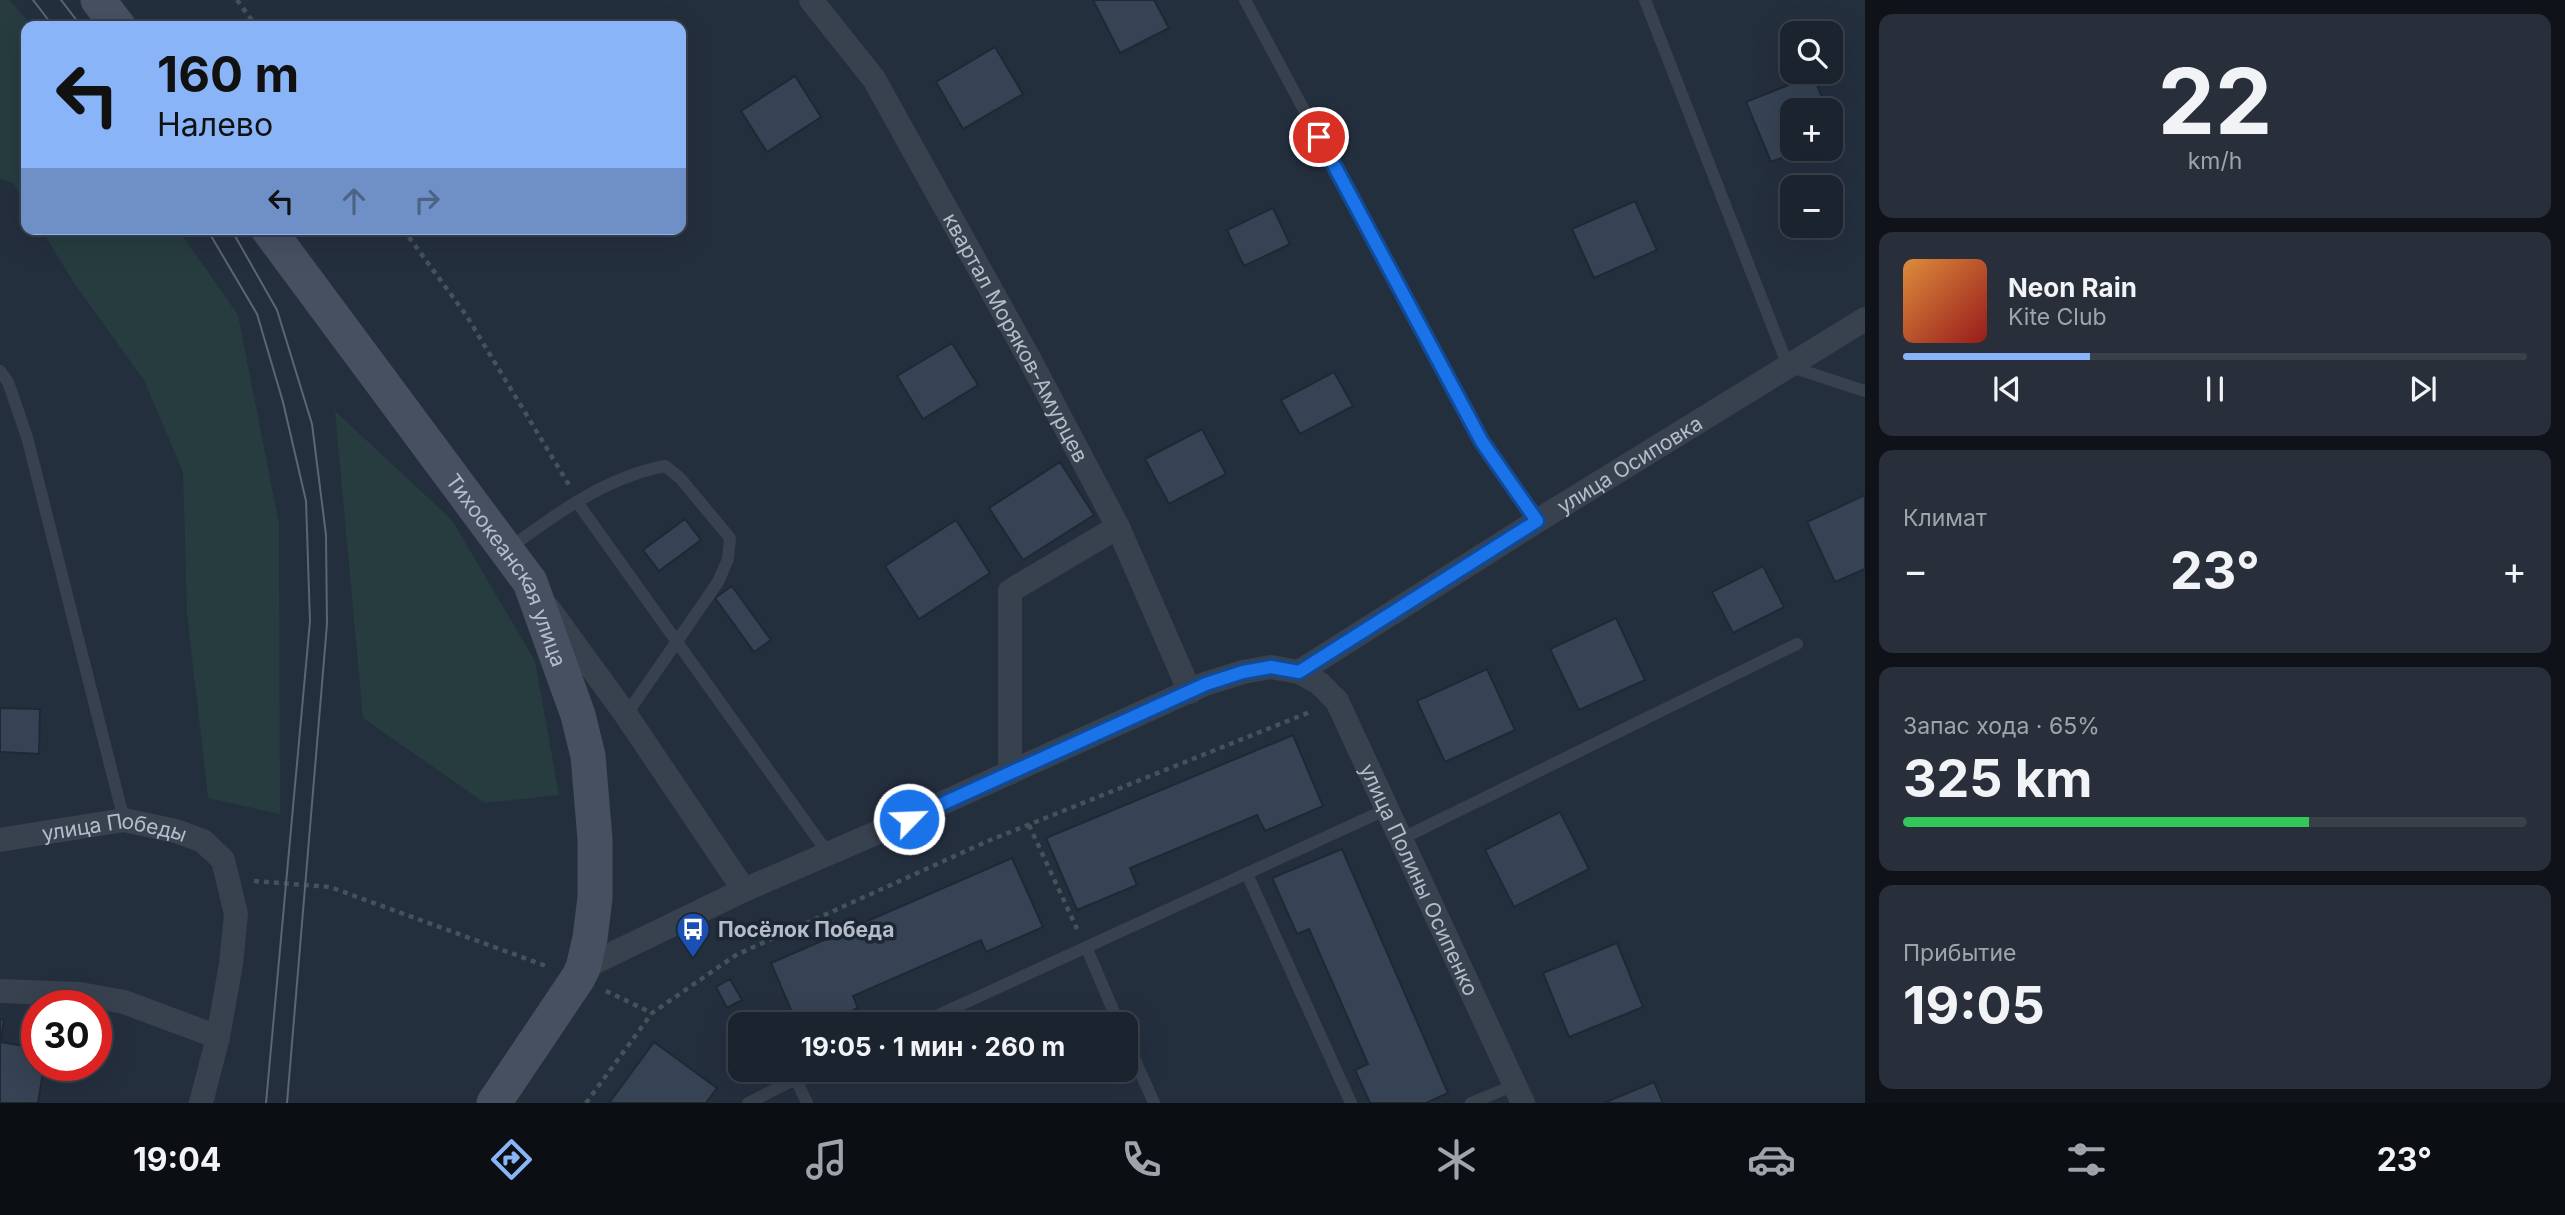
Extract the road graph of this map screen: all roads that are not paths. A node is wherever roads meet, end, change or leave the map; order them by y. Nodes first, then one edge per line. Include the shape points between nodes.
1 (98, 0) edge
2 (811, 0) edge
3 (1245, 0) edge
4 (1645, 0) edge
5 (114, 21) edge
6 (272, 235) edge
7 (1865, 319) edge
8 (1788, 366) junction
9 (0, 371) edge
10 (1865, 391) edge
11 (577, 502) junction
12 (1537, 521) junction
13 (1118, 527) junction
14 (506, 550) junction
15 (530, 583) junction
16 (678, 641) junction
17 (1797, 644) dead end
18 (1299, 672) junction
19 (1190, 692) junction
20 (626, 715) junction
21 (1010, 774) junction
22 (1387, 809) junction
23 (124, 820) junction
24 (1401, 839) junction
25 (0, 840) edge
26 (827, 852) junction
27 (1247, 874) junction
28 (744, 890) junction
29 (1087, 949) junction
30 (580, 973) junction
31 (0, 991) edge
32 (946, 1012) edge
33 (1114, 1012) edge
34 (218, 1037) junction
35 (1138, 1068) edge
36 (790, 1082) edge
37 (797, 1082) edge
38 (1519, 1094) edge
39 (201, 1103) edge
40 (494, 1103) edge
41 (748, 1103) edge
42 (807, 1103) edge
43 (1153, 1103) edge
44 (1351, 1103) edge
45 (1471, 1103) edge

1 - 5 main road
2 - 13 street, квартал Моряков-Амурцев via 874,79
3 - 12 lane via 1482,442
4 - 8 lane
6 - 14 main road, Тихоокеанская улица
7 - 8 street, улица Осиповка
8 - 10 lane
8 - 12 street, улица Осиповка
9 - 23 lane via 27,437
11 - 14 lane
11 - 16 lane
11 - 16 lane via 640,471 665,466 730,538 728,559 718,582
12 - 18 street, улица Осиповка
13 - 19 street, квартал Моряков-Амурцев
13 - 21 street via 1010,591
14 - 15 main road, Тихоокеанская улица
15 - 20 street
15 - 30 main road, Тихоокеанская улица via 578,715 588,756 595,898
16 - 20 lane
16 - 26 lane
17 - 24 lane
18 - 19 street via 1271,667 1243,672
18 - 22 street, улица Полины Осипенко via 1337,701
19 - 21 street
20 - 28 street
21 - 26 street
22 - 24 street, улица Полины Осипенко
22 - 27 lane
23 - 25 street, улица Победы
23 - 34 street, улица Победы via 203,841 223,860 236,914
24 - 38 street, улица Полины Осипенко
26 - 28 street
27 - 29 lane
27 - 44 lane
28 - 30 street
29 - 32 lane
29 - 33 lane
30 - 40 main road
31 - 34 street via 80,994 124,1002
34 - 39 street, улица Победы
35 - 43 lane
36 - 41 lane
37 - 42 lane
38 - 45 lane

